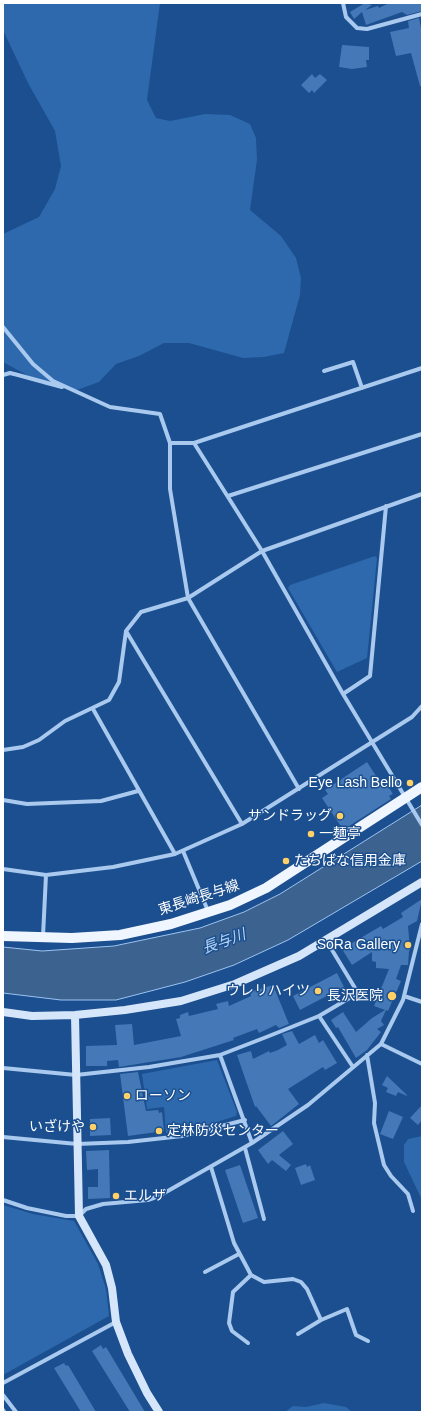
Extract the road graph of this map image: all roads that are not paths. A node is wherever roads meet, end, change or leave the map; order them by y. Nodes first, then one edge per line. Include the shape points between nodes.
1 (343, 3) edge
2 (422, 14) edge
3 (3, 327) edge
4 (422, 368) edge
5 (324, 371) dead end
6 (3, 375) edge
7 (362, 388) junction
8 (74, 390) junction
9 (422, 434) edge
10 (170, 443) junction
11 (194, 443) junction
12 (422, 494) edge
13 (228, 496) junction
14 (386, 506) junction
15 (262, 551) junction
16 (188, 598) junction
17 (126, 630) junction
18 (343, 694) junction
19 (422, 706) edge
20 (93, 709) junction
21 (372, 741) junction
22 (3, 750) edge
23 (422, 787) edge
24 (299, 789) junction
25 (138, 792) junction
26 (3, 800) edge
27 (408, 801) junction
28 (242, 824) junction
29 (422, 825) edge
30 (183, 851) junction
31 (175, 854) junction
32 (3, 869) edge
33 (46, 875) junction
34 (422, 882) edge
35 (209, 913) junction
36 (422, 924) edge
37 (3, 936) edge
38 (43, 939) junction
39 (326, 940) junction
40 (404, 996) junction
41 (422, 1002) edge
42 (3, 1012) edge
43 (75, 1015) junction
44 (319, 1016) junction
45 (381, 1044) junction
46 (220, 1055) junction
47 (367, 1055) junction
48 (422, 1064) edge
49 (353, 1067) junction
50 (3, 1068) edge
51 (76, 1075) junction
52 (245, 1120) junction
53 (3, 1137) edge
54 (252, 1143) junction
55 (77, 1144) junction
56 (245, 1148) junction
57 (211, 1168) junction
58 (3, 1200) edge
59 (413, 1211) dead end
60 (79, 1216) junction
61 (264, 1219) dead end
62 (239, 1254) junction
63 (205, 1272) dead end
64 (251, 1275) junction
65 (321, 1320) junction
66 (116, 1322) junction
67 (298, 1334) dead end
68 (368, 1341) dead end
69 (248, 1343) dead end
70 (3, 1383) edge
71 (3, 1395) edge
72 (16, 1412) edge
73 (159, 1412) edge

1 - 2 street via 346,17 357,28 367,29
3 - 8 street via 33,364 53,381
4 - 7 street
5 - 7 street via 353,362
6 - 8 street via 18,374
7 - 11 street
8 - 10 street via 110,407 160,414
9 - 13 street
10 - 11 street
10 - 16 street via 170,489
11 - 13 street
12 - 14 street
13 - 15 street
14 - 15 street
14 - 18 street via 370,676
15 - 16 street
15 - 18 street
16 - 17 street via 141,612
16 - 24 street
17 - 20 street via 119,682 109,700
17 - 28 street
18 - 21 street
19 - 21 street via 412,717
20 - 22 street via 65,721 39,740 23,747
20 - 25 street
21 - 24 street
21 - 27 street
23 - 27 main road, 東長崎長与線
24 - 28 street
25 - 26 street via 101,801 27,804
25 - 31 street
27 - 29 street
27 - 35 main road, 東長崎長与線 via 266,888
28 - 30 street
30 - 31 street
30 - 35 street
31 - 33 street via 113,867
32 - 33 street
33 - 38 street
34 - 39 street
35 - 38 main road, 東長崎長与線 via 120,935
36 - 40 street
37 - 38 main road, 東長崎長与線
39 - 43 street via 300,956 235,984 180,1001
39 - 44 street via 358,993
40 - 41 street
40 - 45 street
42 - 43 street via 32,1016
43 - 51 street
44 - 46 street
44 - 49 street
45 - 47 street
45 - 48 street
46 - 51 street via 149,1067
46 - 52 street
47 - 49 street
47 - 59 street via 375,1104 374,1123 384,1165 408,1194
49 - 54 street via 308,1105
50 - 51 street
51 - 55 street
52 - 54 street
52 - 55 street via 182,1136
53 - 55 street
54 - 56 street
55 - 60 street
56 - 57 street
56 - 61 street
57 - 60 street via 148,1200 103,1204 86,1209
57 - 62 street
58 - 60 street via 27,1208
60 - 66 street via 106,1265
62 - 63 street
62 - 64 street
64 - 65 street via 264,1282 293,1279 301,1282
64 - 69 street via 232,1292 230,1323 232,1331
65 - 67 street
65 - 68 street via 347,1309 356,1335
66 - 70 street
66 - 73 street via 128,1354
71 - 72 street

